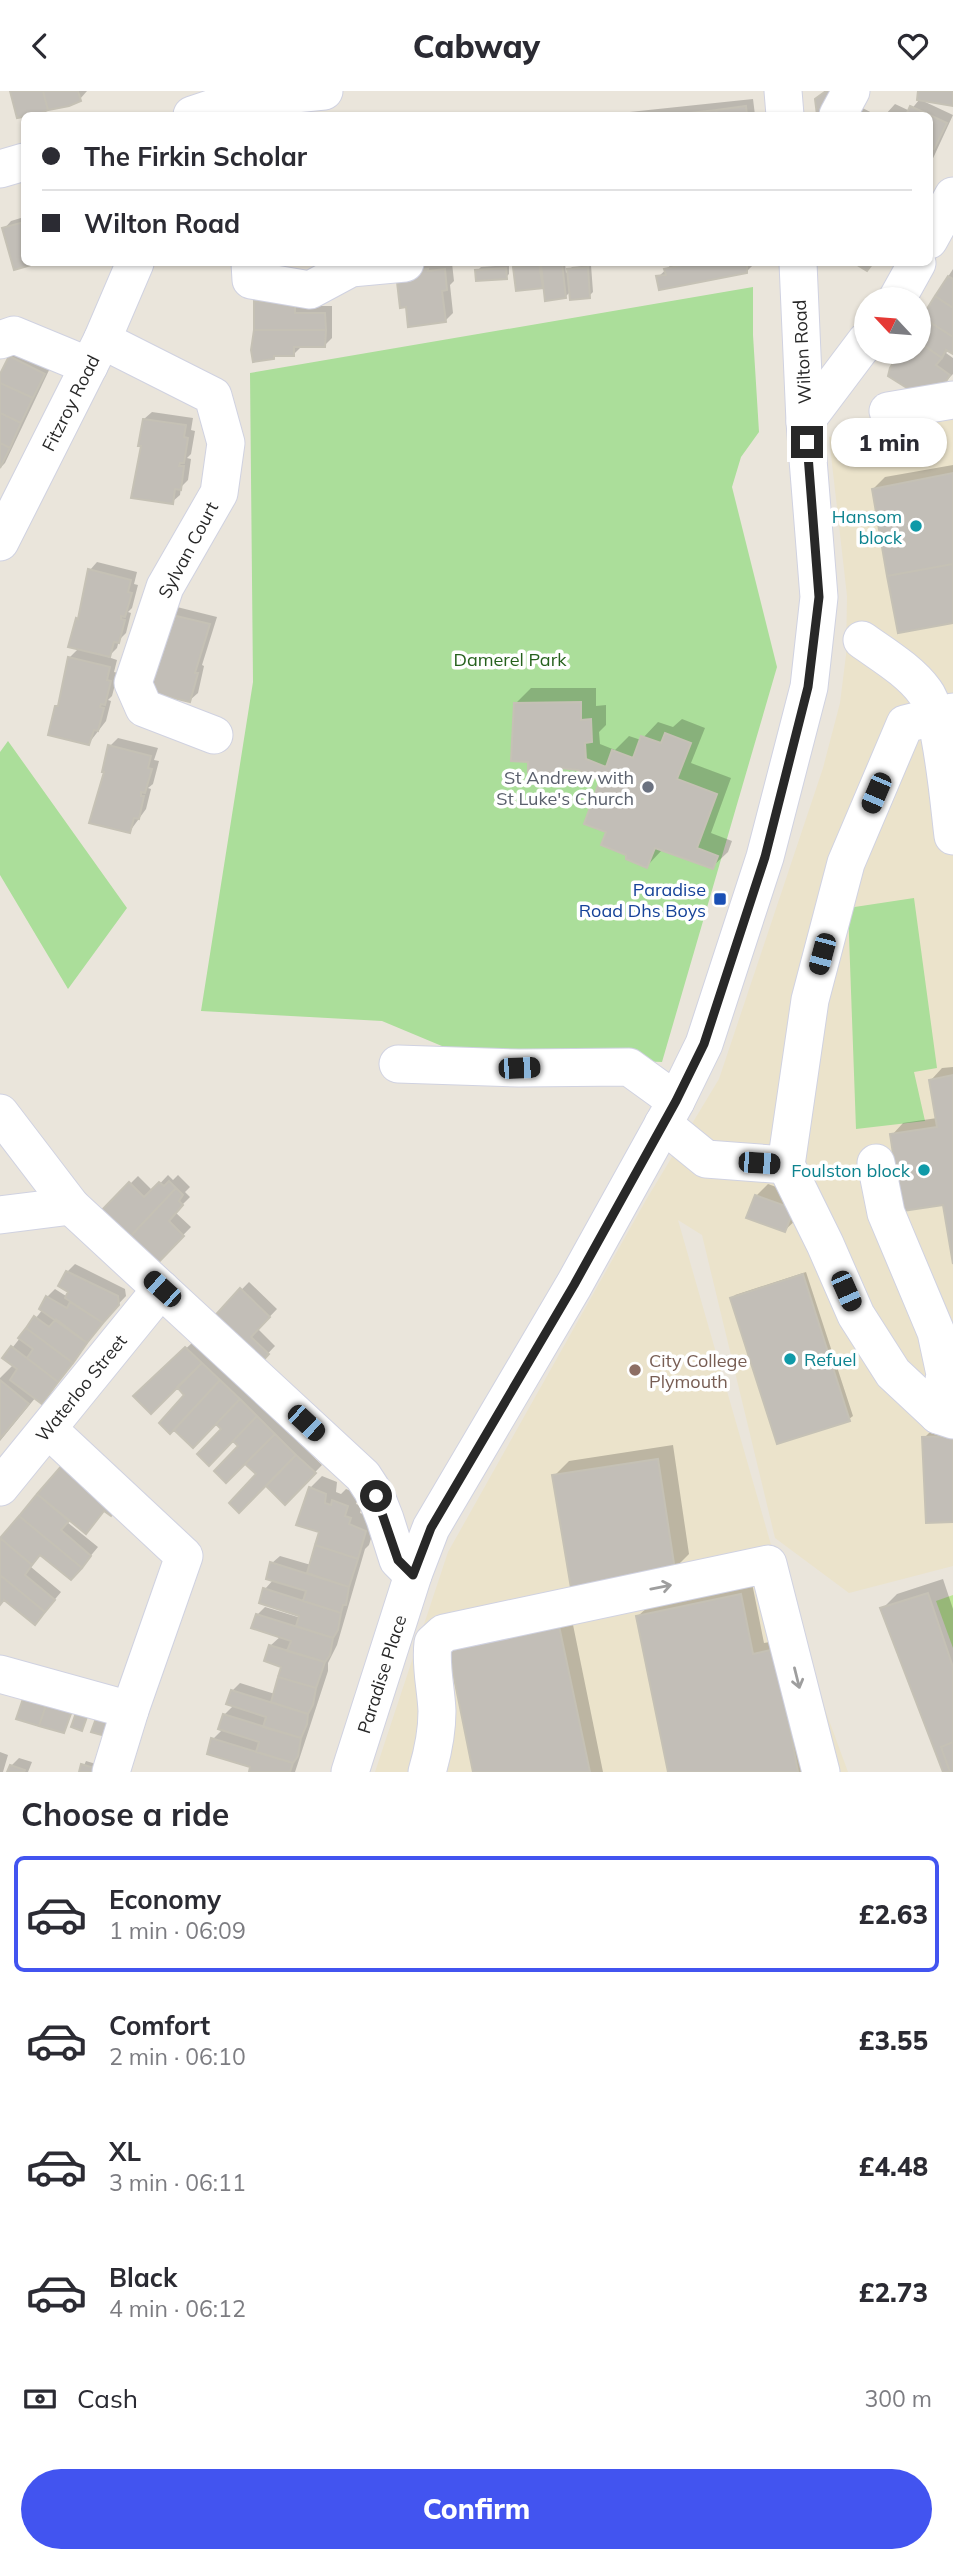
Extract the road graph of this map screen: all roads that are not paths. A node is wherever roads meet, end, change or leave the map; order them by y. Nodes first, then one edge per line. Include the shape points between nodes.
1 (175, 91) edge
2 (324, 91) edge
3 (783, 91) edge
4 (851, 91) edge
5 (238, 108) edge
6 (182, 112) edge
7 (212, 112) edge
8 (786, 112) edge
9 (840, 112) edge
10 (21, 163) edge
11 (0, 169) edge
12 (953, 196) edge
13 (933, 233) edge
14 (134, 266) edge
15 (250, 266) edge
16 (373, 266) edge
17 (798, 266) edge
18 (915, 266) edge
19 (904, 287) edge
20 (0, 340) edge
21 (95, 353) junction
22 (854, 357) edge
23 (953, 400) edge
24 (887, 411) dead end
25 (805, 422) junction
26 (0, 542) edge
27 (862, 640) dead end
28 (944, 714) edge
29 (214, 735) dead end
30 (953, 836) edge
31 (398, 1064) dead end
32 (670, 1112) junction
33 (0, 1113) edge
34 (876, 1163) dead end
35 (786, 1165) junction
36 (71, 1206) junction
37 (0, 1215) edge
38 (162, 1289) junction
39 (946, 1418) edge
40 (48, 1429) junction
41 (0, 1487) edge
42 (413, 1575) junction
43 (0, 1674) edge
44 (130, 1710) junction
45 (111, 1772) edge
46 (350, 1772) edge
47 (427, 1772) edge
48 (821, 1772) edge

1 - 6 street
2 - 5 street
3 - 8 street
4 - 9 street
5 - 7 street
10 - 11 street
12 - 13 street
14 - 21 street, Fitzroy Road
15 - 16 street via 251,280 310,290 351,268
17 - 25 street, Wilton Road
18 - 19 street
20 - 21 street, Sylvan Court via 14,335
21 - 26 street, Fitzroy Road
21 - 29 street, Sylvan Court via 213,396 226,443 219,493 165,587 133,683 144,708
22 - 25 street
23 - 24 street
25 - 32 street, Wilton Road via 819,597 808,687 760,873 704,1044
27 - 28 street via 908,675
28 - 30 street
28 - 35 street via 905,724 846,863 810,1000
31 - 32 street via 629,1067
32 - 35 street via 706,1159
32 - 42 street, Paradise Place via 431,1528
33 - 36 street
34 - 39 street via 886,1213 936,1332 945,1374
35 - 39 street via 856,1315 893,1373
36 - 37 street
36 - 38 street
38 - 40 street, Waterloo Street
38 - 42 street via 363,1476 386,1519 398,1560
40 - 41 street, Waterloo Street
40 - 44 street via 184,1556
42 - 46 street, Paradise Place
43 - 44 street
44 - 45 street
47 -> 48 street via 437,1711 430,1660 433,1643 444,1633 768,1564

